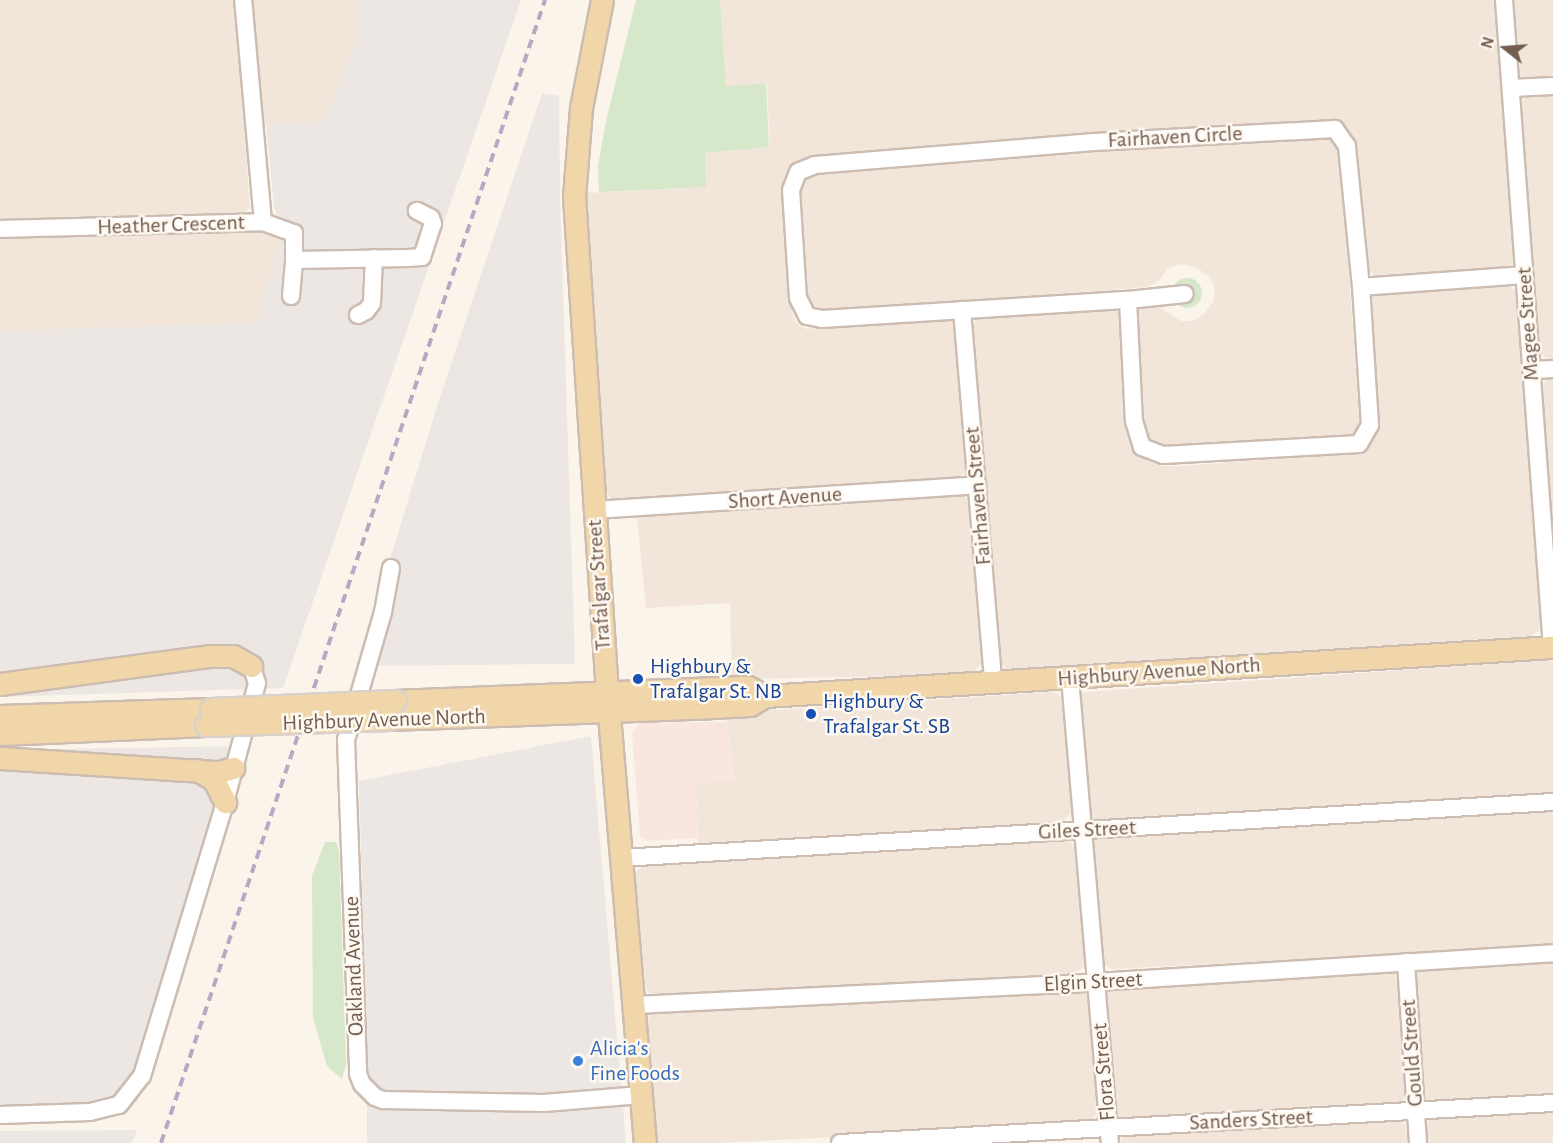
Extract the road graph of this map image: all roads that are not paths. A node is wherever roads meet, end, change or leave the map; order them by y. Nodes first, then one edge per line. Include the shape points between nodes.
1 (243, 0) edge
2 (593, 0) edge
3 (602, 0) edge
4 (1504, 0) edge
5 (597, 27) junction
6 (1553, 86) edge
7 (1511, 88) junction
8 (417, 211) dead end
9 (263, 222) junction
10 (0, 229) edge
11 (374, 258) junction
12 (294, 260) junction
13 (1524, 275) junction
14 (1360, 287) junction
15 (1185, 294) dead end
16 (291, 296) dead end
17 (1128, 300) junction
18 (962, 310) junction
19 (358, 315) dead end
20 (1553, 369) edge
21 (1532, 370) junction
22 (977, 485) junction
23 (594, 510) junction
24 (391, 568) dead end
25 (1553, 647) edge
26 (251, 666) joint
27 (1070, 678) junction
28 (993, 682) junction
29 (0, 684) edge
30 (607, 691) junction
31 (765, 696) junction
32 (392, 710) junction
33 (609, 712) junction
34 (0, 716) edge
35 (208, 717) junction
36 (0, 734) edge
37 (0, 758) edge
38 (233, 768) junction
39 (197, 770) junction
40 (225, 802) junction
41 (1553, 802) edge
42 (1082, 830) junction
43 (621, 858) junction
44 (1553, 953) edge
45 (1406, 962) junction
46 (1097, 982) junction
47 (633, 1005) junction
48 (641, 1095) junction
49 (1553, 1103) edge
50 (1416, 1111) junction
51 (0, 1115) edge
52 (1109, 1136) edge
53 (645, 1143) edge
54 (840, 1143) edge
55 (1418, 1143) edge

1 - 9 street, Heather Crescent
2 - 5 main road, Trafalgar Street
3 - 5 main road, Trafalgar Street
4 - 7 street, Magee Street
5 - 23 main road, Trafalgar Street via 581,108 574,196
6 - 7 street
7 - 13 street, Magee Street
8 - 11 street via 431,218 433,224 422,257
9 - 10 street, Heather Crescent
9 - 12 street via 294,233
11 - 12 street
11 - 19 street via 372,303
12 - 16 street
13 - 14 street
13 - 21 street, Magee Street
14 - 17 street, Fairhaven Circle via 1370,425 1359,444 1337,447 1163,454 1142,447 1134,421
14 - 18 street, Fairhaven Circle via 1347,146 1335,129 1082,143 815,165 798,172 791,190 798,298 807,316 822,319
15 - 17 street
17 - 18 street, Fairhaven Circle
18 - 22 street, Fairhaven Street
20 - 21 street
21 - 25 street, Magee Street
22 - 23 street, Short Avenue
22 - 28 street, Fairhaven Street
23 - 30 main road, Trafalgar Street
24 - 48 street, Oakland Avenue via 383,612 346,740 357,1062 362,1084 383,1100 544,1102
25 - 27 main road, Highbury Avenue North
26 - 29 main road via 233,656 210,656
26 - 38 street via 257,683
27 - 28 main road, Highbury Avenue North
27 - 42 street, Flora Street
28 - 31 main road, Highbury Avenue North
30 - 31 main road, Highbury Avenue North via 748,687
30 - 32 main road, Highbury Avenue North
30 - 33 main road, Trafalgar Street
31 - 33 main road, Highbury Avenue North via 750,705
32 - 33 main road, Highbury Avenue North
32 - 35 main road, Highbury Avenue North, bridge
33 - 43 main road, Trafalgar Street
34 - 35 main road, Highbury Avenue North
35 - 36 main road, Highbury Avenue North
37 - 39 main road
38 - 39 main road via 219,772
38 - 40 street
39 - 40 main road via 214,780
40 - 51 street via 141,1076 118,1106 90,1112
41 - 42 street, Giles Street
42 - 43 street, Giles Street
42 - 46 street, Flora Street
43 - 47 main road, Trafalgar Street
44 - 45 street, Elgin Street
45 - 46 street, Elgin Street
45 - 50 street, Gould Street
46 - 47 street, Elgin Street
46 - 52 street, Flora Street
47 - 48 main road, Trafalgar Street
48 - 53 main road, Trafalgar Street
49 - 50 street, Sanders Street
50 - 52 street, Sanders Street
50 - 55 street, Gould Street
52 - 54 street, Sanders Street

